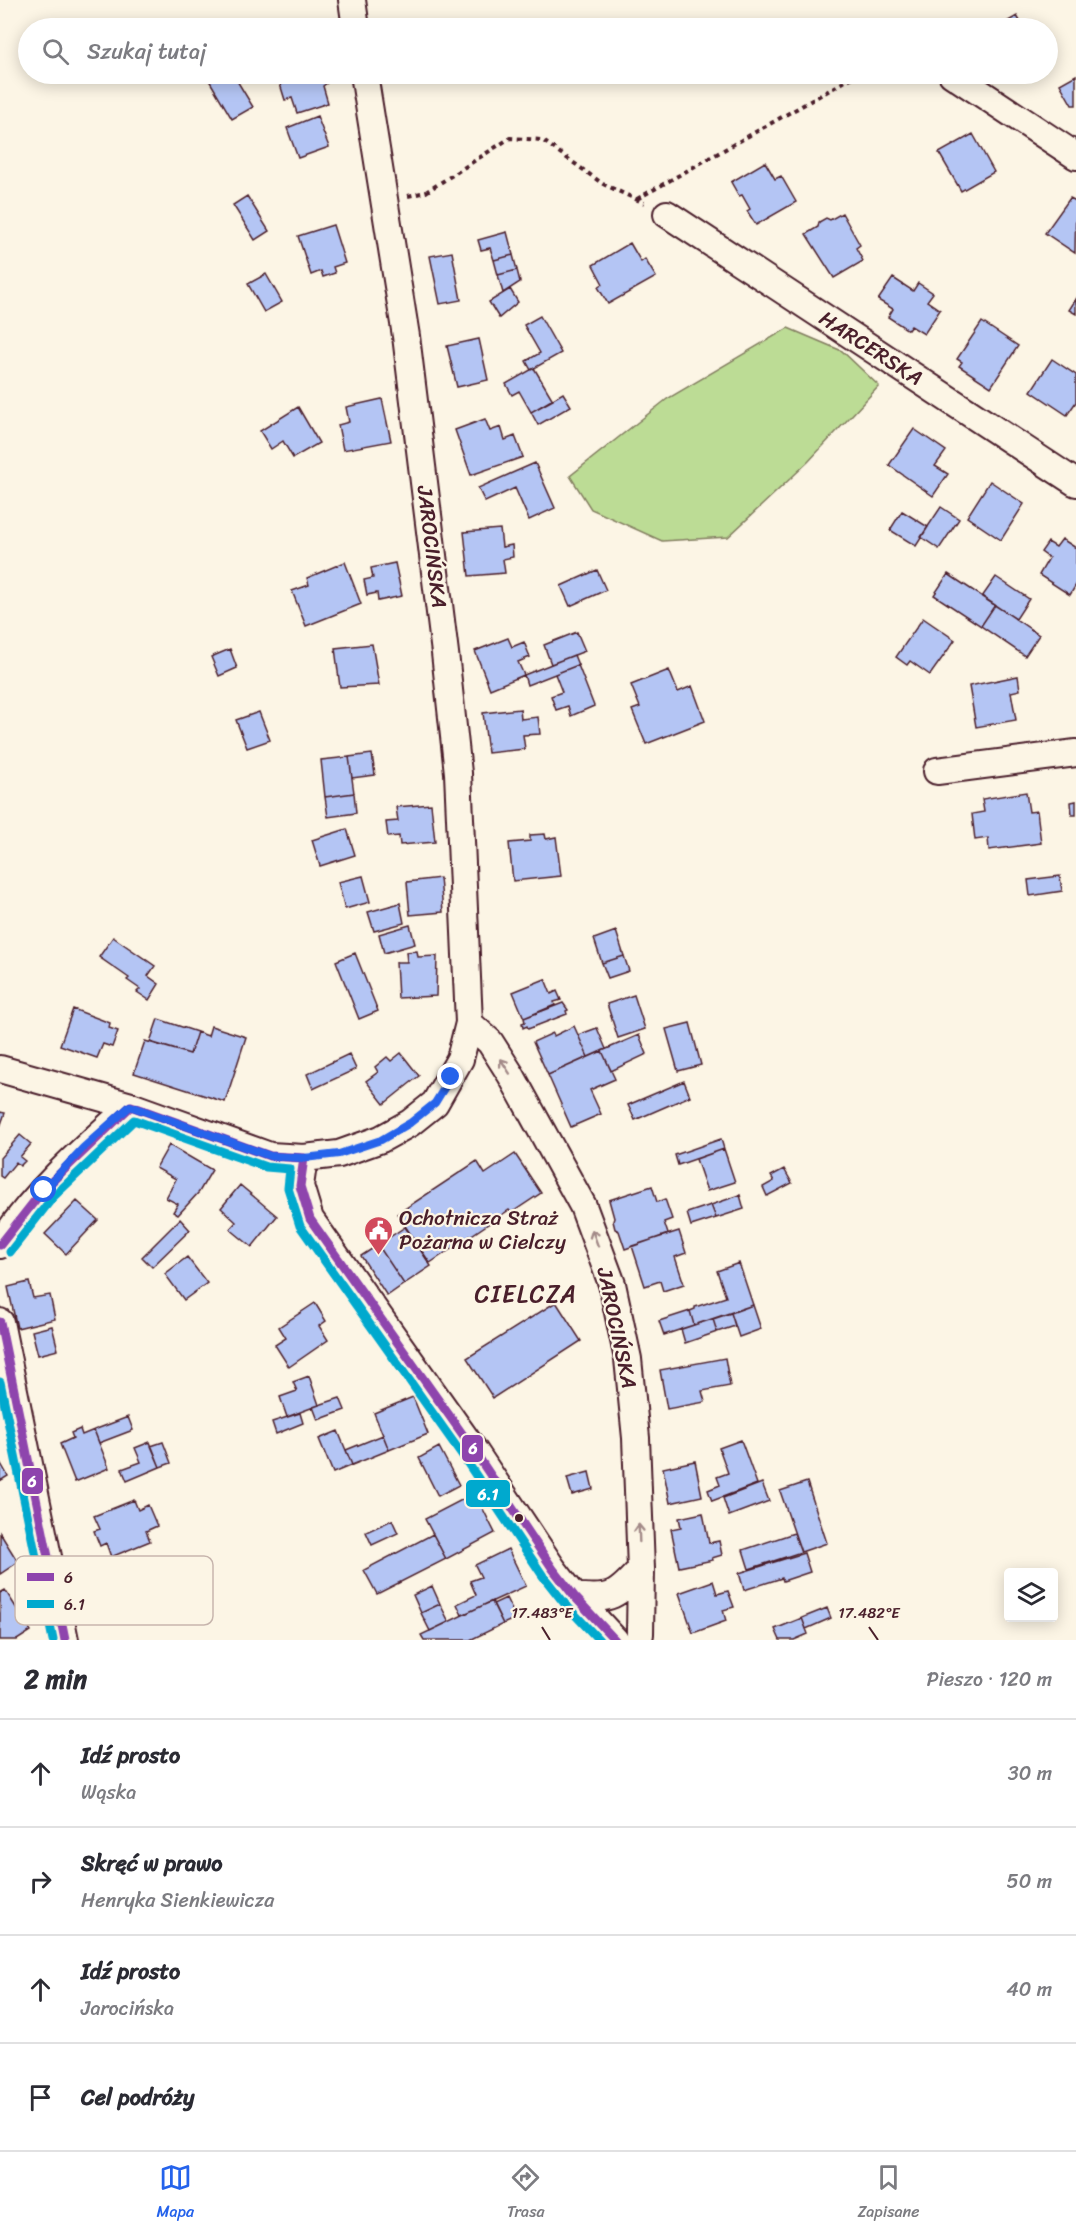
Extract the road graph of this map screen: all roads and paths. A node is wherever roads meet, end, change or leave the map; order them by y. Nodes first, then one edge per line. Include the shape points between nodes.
1 (352, 0) edge
2 (355, 18) edge
3 (366, 84) edge
4 (840, 84) edge
5 (967, 84) edge
6 (1076, 156) edge
7 (384, 200) junction
8 (636, 200) junction
9 (667, 214) joint
10 (1076, 483) edge
11 (1076, 753) edge
12 (937, 771) dead end
13 (469, 1023) junction
14 (0, 1069) edge
15 (130, 1106) junction
16 (304, 1158) junction
17 (0, 1245) edge
18 (0, 1322) edge
19 (48, 1556) edge
20 (641, 1569) junction
21 (574, 1596) junction
22 (62, 1625) edge
23 (631, 1638) edge
24 (65, 1640) edge

1 - 2 street
3 - 7 street, JAROCIŃSKA
4 - 8 path
5 - 6 street
7 - 8 path via 426,192 510,138 542,140 603,184
7 - 13 street, JAROCIŃSKA via 406,336 458,773
8 - 9 path
9 - 10 street, HARCERSKA
11 - 12 street
13 - 16 street, JAROCIŃSKA via 460,1059 435,1103 381,1140 339,1154
20 -> 13 street, JAROCIŃSKA via 636,1438 628,1359 612,1284 583,1206 511,1075 490,1042
14 - 15 street, JAROCIŃSKA
15 - 16 street, JAROCIŃSKA via 270,1156
15 - 17 street via 83,1148
16 - 21 street via 300,1186 310,1219
18 - 19 street
20 - 21 street via 608,1598
20 - 23 street, JAROCIŃSKA
21 - 23 street
22 - 24 street

